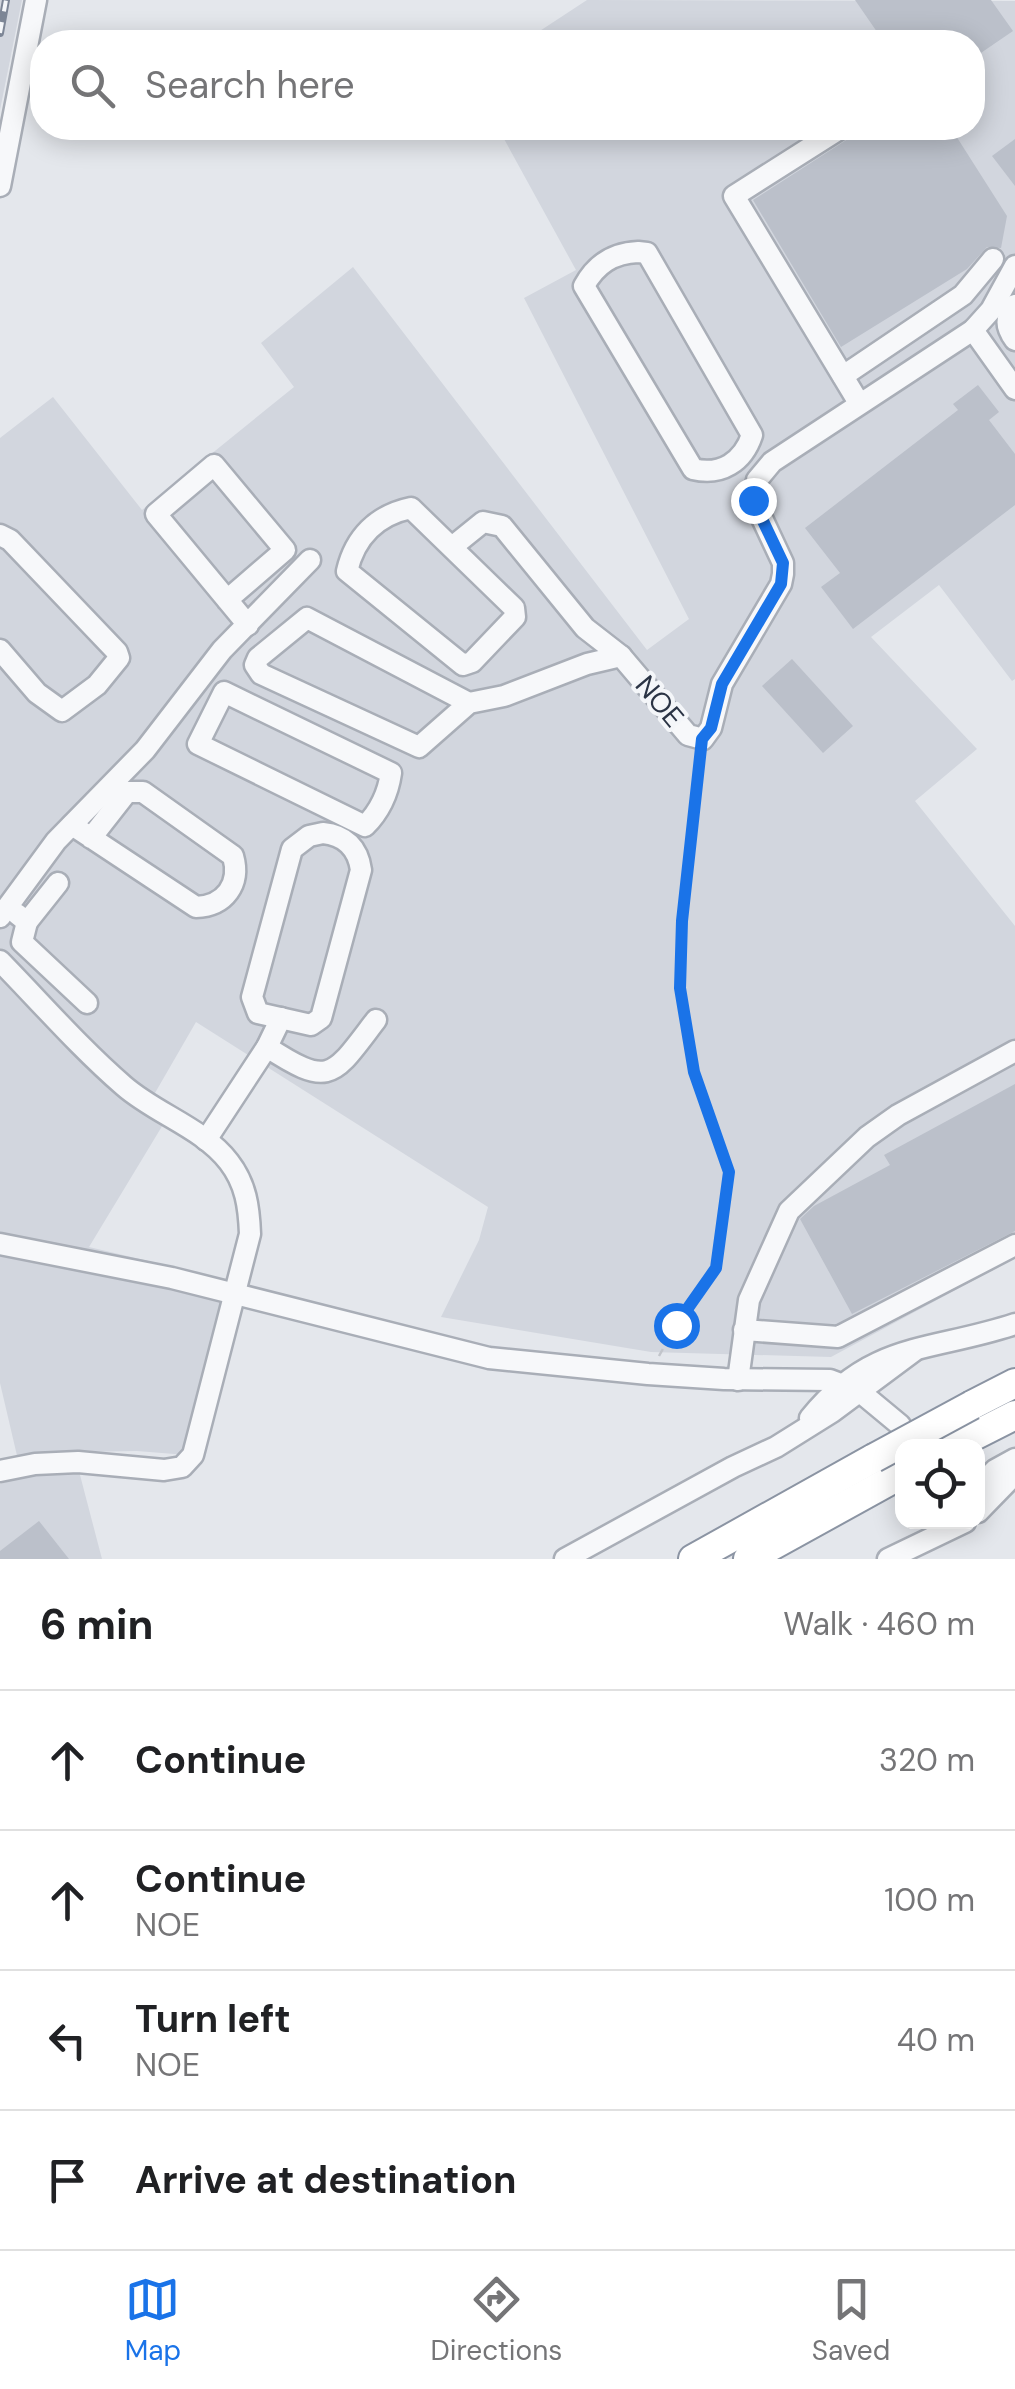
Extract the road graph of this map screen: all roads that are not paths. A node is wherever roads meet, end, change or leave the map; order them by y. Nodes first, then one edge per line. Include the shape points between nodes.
1 (36, 0) edge
2 (30, 30) edge
3 (30, 31) edge
4 (823, 140) edge
5 (0, 186) edge
6 (993, 259) dead end
7 (1015, 266) edge
8 (1015, 304) edge
9 (973, 330) junction
10 (1015, 340) edge
11 (843, 376) junction
12 (1015, 390) edge
13 (859, 404) junction
14 (736, 461) junction
15 (762, 472) junction
16 (0, 534) edge
17 (452, 547) junction
18 (310, 560) dead end
19 (227, 600) junction
20 (248, 625) junction
21 (0, 650) edge
22 (622, 656) junction
23 (469, 703) junction
24 (183, 704) junction
25 (210, 718) junction
26 (72, 824) junction
27 (92, 838) junction
28 (58, 883) dead end
29 (4, 911) edge
30 (27, 922) junction
31 (0, 961) edge
32 (87, 1003) dead end
33 (282, 1018) junction
34 (376, 1020) dead end
35 (267, 1048) junction
36 (1015, 1051) edge
37 (206, 1140) junction
38 (0, 1244) edge
39 (1015, 1245) edge
40 (236, 1296) junction
41 (1015, 1324) edge
42 (744, 1330) junction
43 (914, 1352) junction
44 (886, 1370) junction
45 (738, 1380) junction
46 (795, 1380) junction
47 (1015, 1383) edge
48 (851, 1387) junction
49 (816, 1409) junction
50 (1015, 1414) edge
51 (979, 1417) junction
52 (799, 1431) junction
53 (960, 1439) edge
54 (1015, 1459) edge
55 (0, 1471) edge
56 (888, 1471) edge
57 (1015, 1474) edge
58 (985, 1485) edge
59 (985, 1488) edge
60 (985, 1491) edge
61 (1015, 1506) edge
62 (937, 1529) edge
63 (948, 1529) edge
64 (926, 1538) junction
65 (565, 1559) edge
66 (693, 1559) edge
67 (748, 1559) edge
68 (888, 1559) edge

1 - 2 street
3 - 5 street
4 - 11 street via 734,196
6 - 11 street via 963,296
7 - 9 street
8 - 10 street via 1006,319
9 - 12 street
9 - 13 street
11 - 13 street
13 - 15 street
14 - 14 street via 752,434 647,254 611,258 584,286 692,469 715,471
14 - 15 street
15 - 22 street, NOE via 753,500 783,563 781,584 722,684 702,739 688,735
16 - 21 street via 119,658 98,686 62,711
17 - 17 street via 411,508 373,525 347,571 463,665 515,617 514,608
17 - 22 street, NOE via 483,522 502,526 585,628
18 - 20 street
19 - 19 street via 156,514 214,465 286,550
19 - 20 street
20 - 24 street
22 - 23 street
23 - 23 street via 307,618 255,665 261,674 418,747
24 - 25 street
24 - 26 street
25 - 25 street via 198,744 365,826 382,804 391,773 224,692
26 - 27 street
26 - 29 street
27 - 27 street via 196,907 218,902 235,879 233,856 142,792 127,792
28 - 30 street
29 - 30 street
30 - 32 street via 22,942
31 - 37 street via 124,1086
33 - 33 street via 258,1013 252,997 292,850 309,836 331,834 352,847 361,870 321,1018 311,1025
33 - 35 street
34 - 35 street via 344,1061 316,1073
35 - 37 street
36 - 42 street via 898,1115 789,1211 748,1300
37 - 40 street via 228,1159 249,1210
38 - 40 street
39 - 42 street via 838,1338
40 - 45 street via 471,1354
40 - 55 street via 193,1455 182,1467 78,1462
41 - 43 street
42 - 45 street
43 - 44 street
43 - 48 street via 881,1359
44 - 48 street
44 - 48 street via 878,1390 894,1419
45 - 46 street
46 - 48 street
46 - 49 street via 817,1392
47 - 51 highway
48 - 49 street
48 - 52 street
49 - 52 street
50 - 51 highway
51 - 53 highway
51 - 56 highway, bridge
52 - 65 street
54 - 58 street
56 - 66 highway
56 - 67 highway
57 - 59 street
60 - 61 street
62 - 64 street
63 - 64 street
64 - 68 street

